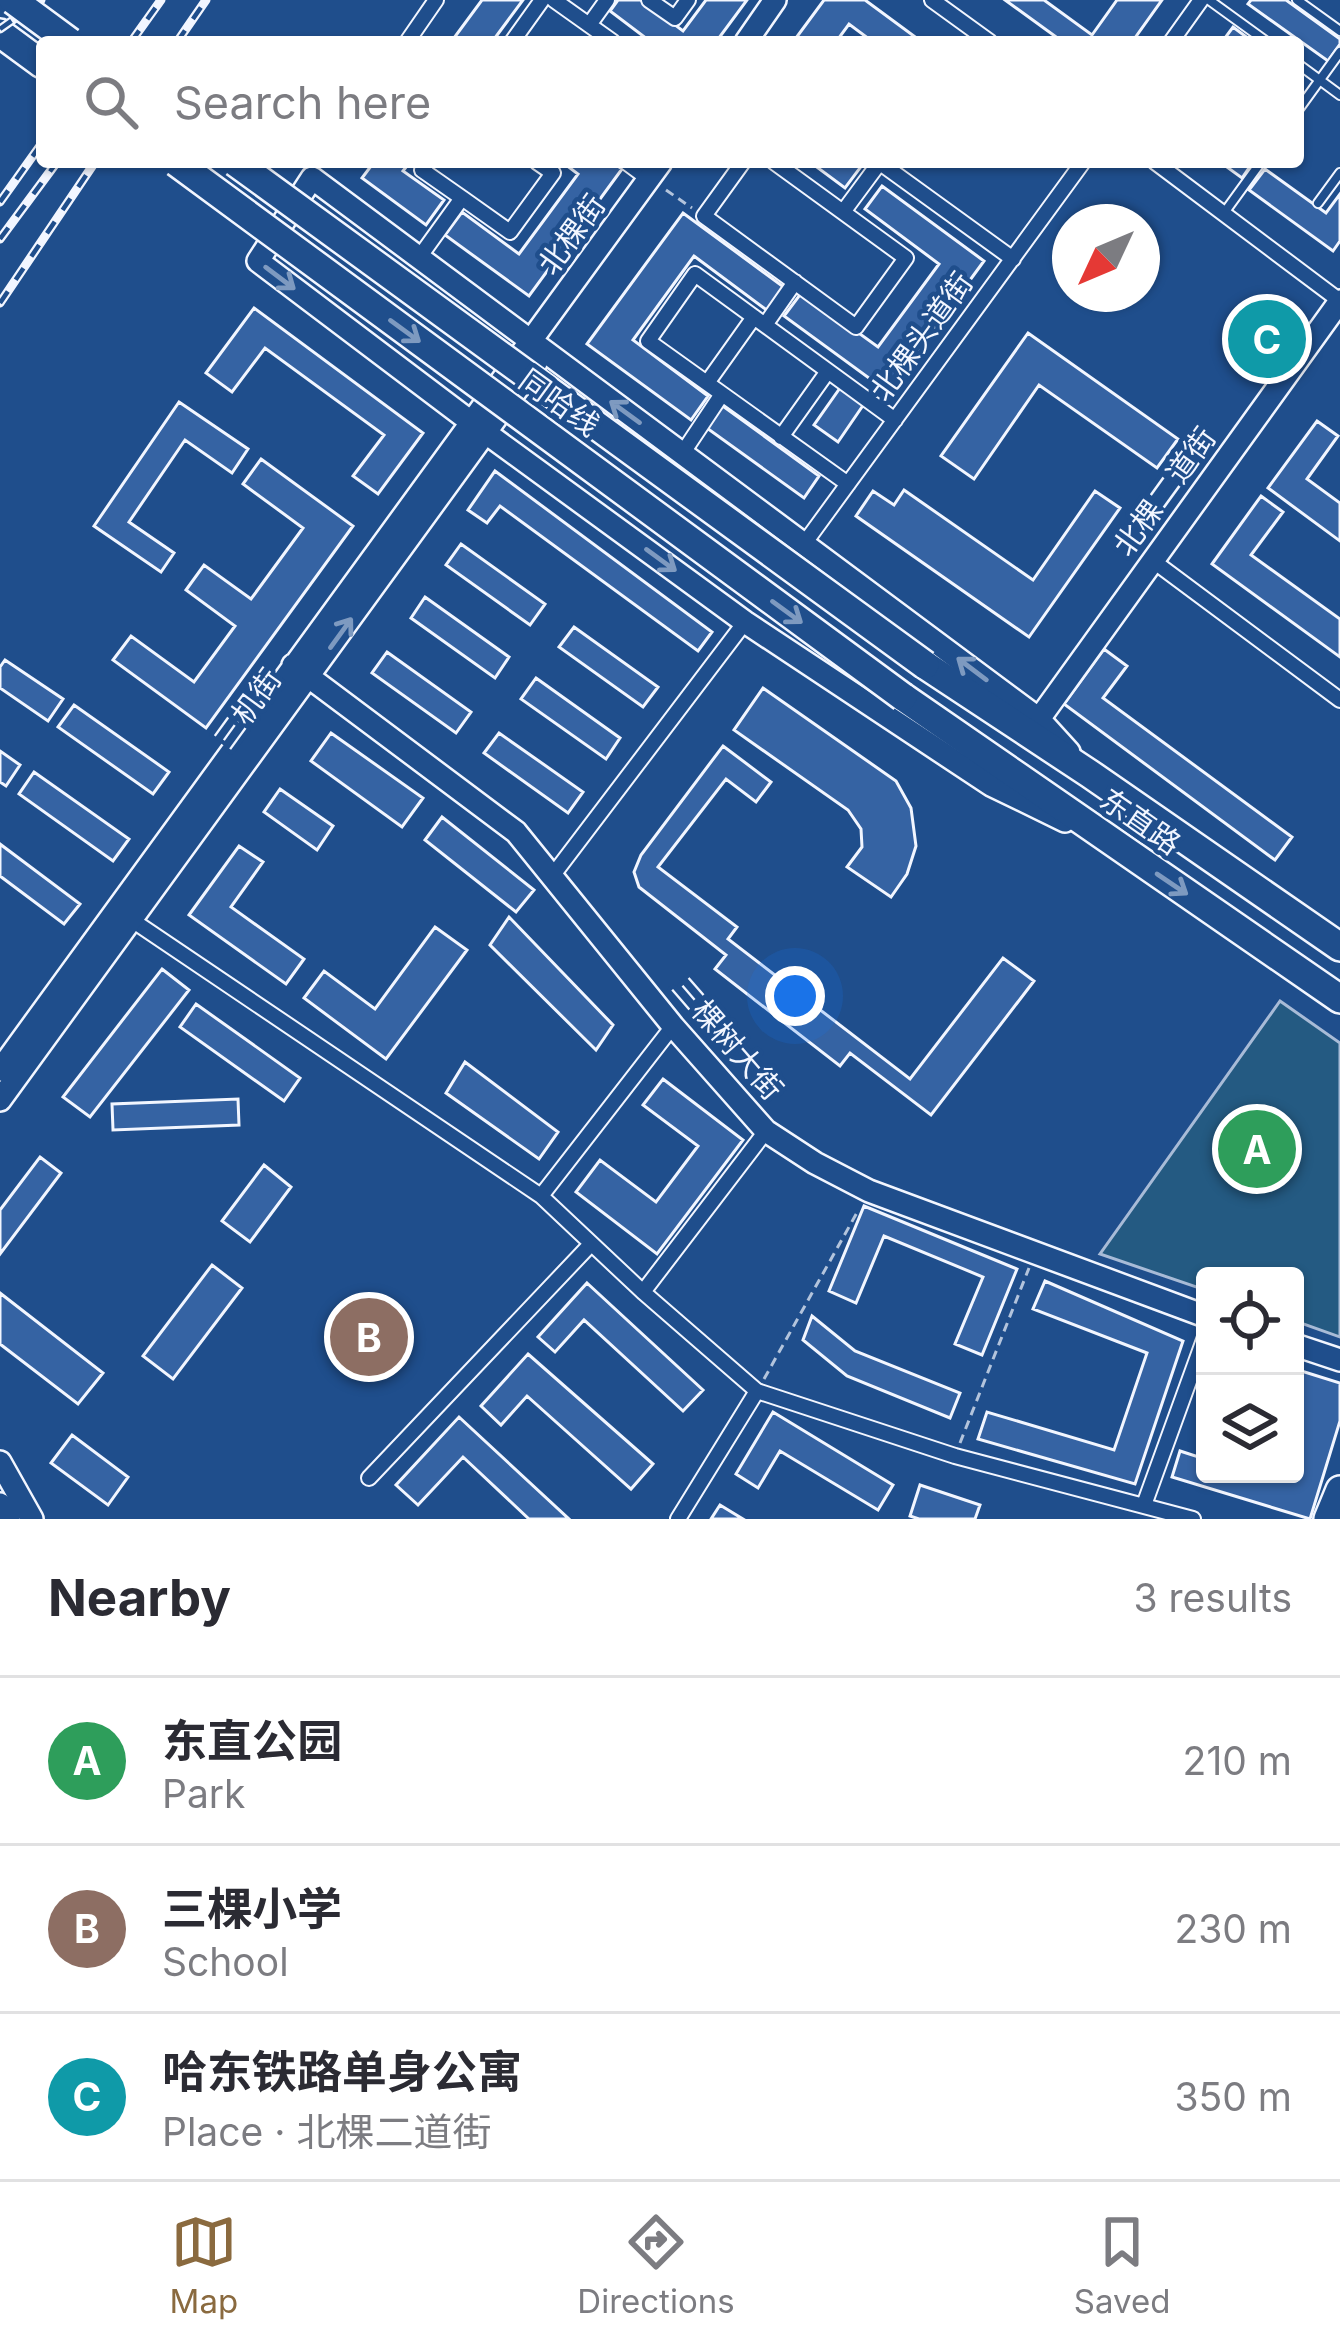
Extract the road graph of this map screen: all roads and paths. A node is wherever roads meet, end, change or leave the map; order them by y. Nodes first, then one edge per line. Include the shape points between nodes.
1 (13, 0) edge
2 (436, 0) edge
3 (542, 0) edge
4 (554, 0) edge
5 (607, 0) edge
6 (650, 0) edge
7 (688, 0) edge
8 (775, 0) edge
9 (932, 0) edge
10 (1205, 0) edge
11 (1297, 0) edge
12 (590, 26) junction
13 (1340, 31) edge
14 (0, 33) edge
15 (62, 36) edge
16 (410, 36) edge
17 (516, 36) edge
18 (604, 36) edge
19 (750, 36) edge
20 (975, 36) edge
21 (1176, 36) edge
22 (1258, 36) edge
23 (1340, 52) edge
24 (36, 60) edge
25 (1304, 68) edge
26 (1320, 80) junction
27 (1340, 95) edge
28 (1304, 102) edge
29 (184, 168) edge
30 (243, 168) edge
31 (424, 168) edge
32 (546, 168) edge
33 (739, 168) edge
34 (782, 168) edge
35 (876, 168) edge
36 (888, 168) edge
37 (1079, 168) edge
38 (1163, 168) edge
39 (1257, 168) edge
40 (317, 170) edge
41 (655, 171) edge
42 (1340, 173) edge
43 (462, 198) junction
44 (1318, 203) dead end
45 (843, 212) junction
46 (1223, 214) junction
47 (704, 216) junction
48 (418, 259) junction
49 (1012, 259) junction
50 (795, 282) junction
51 (1340, 301) edge
52 (759, 321) junction
53 (537, 347) junction
54 (828, 371) junction
55 (706, 383) junction
56 (722, 394) junction
57 (895, 420) junction
58 (479, 428) junction
59 (781, 437) junction
60 (682, 454) junction
61 (848, 484) junction
62 (805, 544) junction
63 (1152, 560) junction
64 (746, 622) junction
65 (925, 664) joint
66 (301, 671) junction
67 (904, 697) joint
68 (1340, 700) edge
69 (1039, 719) junction
70 (1090, 774) junction
71 (1117, 846) junction
72 (553, 875) junction
73 (125, 916) junction
74 (1340, 947) edge
75 (1340, 999) edge
76 (673, 1026) junction
77 (0, 1070) edge
78 (0, 1100) edge
79 (766, 1131) junction
80 (869, 1191) junction
81 (541, 1196) junction
82 (591, 1244) junction
83 (1035, 1252) junction
84 (643, 1292) junction
85 (1196, 1313) edge
86 (1304, 1349) edge
87 (1340, 1360) edge
88 (1196, 1362) edge
89 (758, 1390) junction
90 (955, 1456) junction
91 (0, 1462) edge
92 (370, 1478) dead end
93 (1340, 1490) edge
94 (0, 1504) edge
95 (1144, 1504) junction
96 (9, 1519) edge
97 (32, 1519) edge
98 (678, 1519) edge
99 (1193, 1519) edge
100 (1328, 1519) edge

1 - 15 highway, bridge
2 - 16 street
3 - 17 street
4 - 12 street
5 - 12 street
6 - 7 street via 675,18
8 - 19 main road
9 - 20 street
10 - 21 street
10 - 22 lane
11 - 13 lane
12 - 18 street
14 - 24 highway
23 - 26 lane
25 - 26 lane
26 - 27 lane
26 - 28 lane
29 -> 67 highway, 同哈线, bridge
30 - 65 highway, 同哈线, bridge
31 - 43 street
32 - 43 street via 553,173 510,232
33 - 47 street
34 - 45 street
35 - 45 street
36 - 49 street
37 - 49 street, 北棵头道街
38 - 46 street
39 - 46 lane
40 - 48 main road
40 -> 58 main road via 258,261
41 - 47 path
41 - 53 main road, 北棵街
42 - 44 lane
43 - 48 street
45 - 50 street via 906,258 856,327
46 - 51 street
47 - 50 street
48 - 53 main road
49 - 57 street, 北棵头道街
50 - 52 street
51 - 63 main road, 北棵二道街
52 - 54 street
52 - 55 street
52 - 55 street via 695,274 648,341
53 - 58 main road, 三机街
60 -> 53 main road
54 - 57 street
54 - 59 street
55 - 56 street
56 - 59 street
56 - 60 street
57 - 61 street, 北棵头道街
58 -> 64 main road
58 - 66 main road, 三机街
59 - 61 street
60 - 62 main road
61 - 62 street, 北棵头道街
69 -> 62 main road
63 - 68 street
63 - 69 main road, 北棵二道街
64 - 71 main road via 991,785
64 - 72 street
65 - 70 highway, 东直路
66 - 72 main road, 三棵树大街 via 516,832
66 - 73 main road, 三机街
67 - 71 highway, 东直路
69 - 70 main road
70 - 74 highway, 东直路
71 -> 75 highway, 东直路
72 - 76 main road, 三棵树大街
73 - 77 main road, 三机街
73 - 78 main road, 三机街
73 - 81 street
76 - 79 main road, 三棵树大街
76 - 81 street
79 - 80 main road, 三棵树大街
79 - 84 street
80 - 83 main road, 三棵树大街
80 - 89 path
81 - 82 street
82 - 84 street
82 - 92 street
83 - 85 main road, 三棵树大街
83 - 90 path
84 - 89 street
86 - 87 main road
88 - 95 street
89 - 90 street
89 - 98 street
90 - 95 street
91 - 97 main road
93 - 100 highway
94 - 96 main road
95 - 99 street

